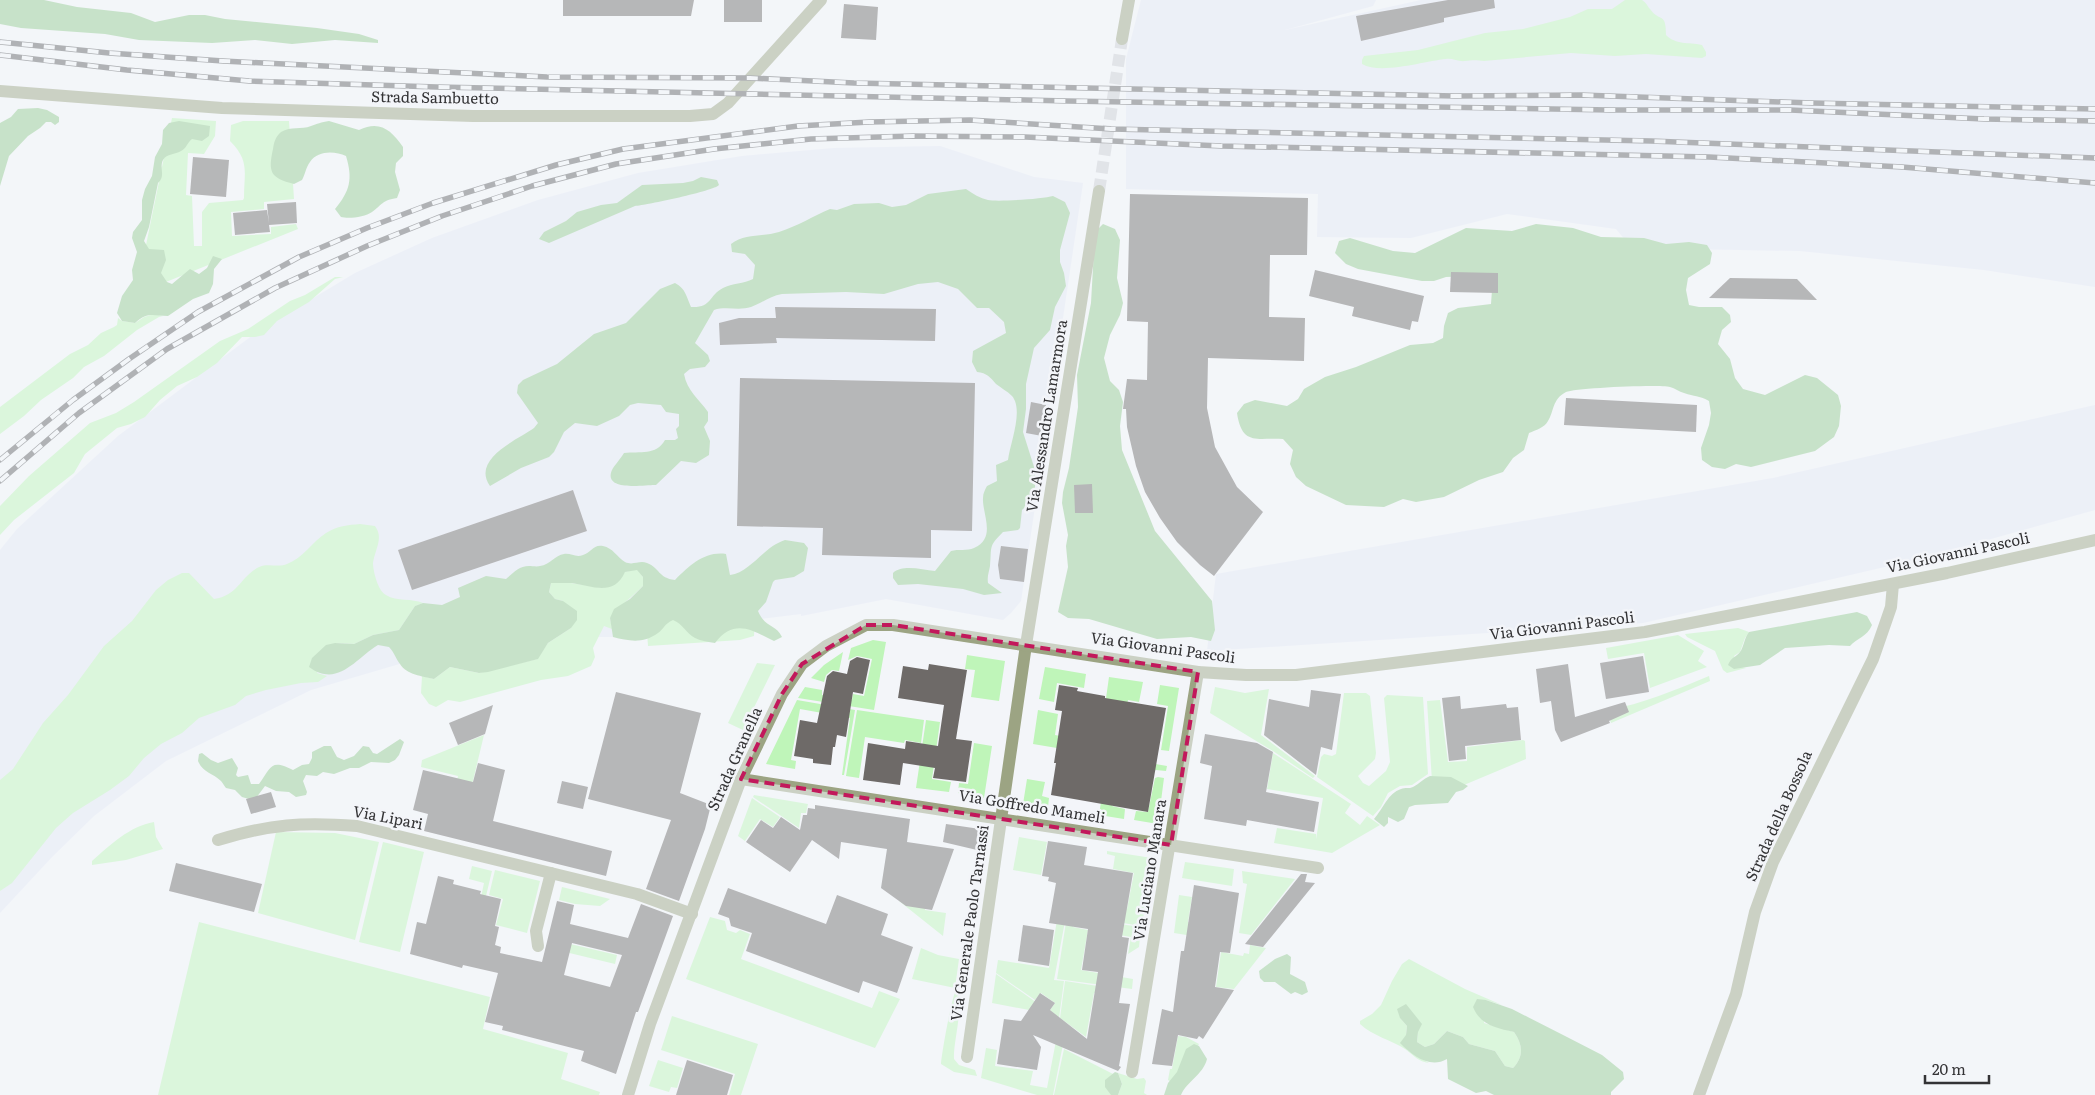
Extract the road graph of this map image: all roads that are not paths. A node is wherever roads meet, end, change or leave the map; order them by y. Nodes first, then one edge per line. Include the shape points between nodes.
1 (821, 0) edge
2 (1129, 0) edge
3 (1122, 39) tunnel mouth
4 (0, 92) edge
5 (1098, 191) tunnel mouth
6 (2095, 540) edge
7 (1893, 584) junction
8 (1026, 645) junction
9 (1198, 672) junction
10 (741, 779) junction
11 (1001, 819) junction
12 (218, 840) dead end
13 (1171, 845) junction
14 (1318, 868) dead end
15 (551, 873) junction
16 (692, 914) junction
17 (538, 946) dead end
18 (967, 1057) dead end
19 (1132, 1072) dead end
20 (628, 1095) edge
21 (1699, 1095) edge

1 - 4 street, Strada Sambuetto via 728,103 713,114 472,116 231,108
2 - 3 street
5 - 8 street, Via Alessandro Lamarmora
6 - 7 street, Via Giovanni Pascoli
7 - 9 street, Via Giovanni Pascoli via 1645,632 1296,675
7 - 21 street, Strada della Bossola via 1891,608 1873,659 1773,862 1755,912 1736,994
8 - 9 street, Via Giovanni Pascoli
8 - 10 street, Strada Granella via 893,625 866,625 826,646 802,664 782,694
8 - 11 street, Via Generale Paolo Tarnassi
9 - 13 street, Via Luciano Manara
10 - 11 street, Via Goffredo Mameli
10 - 16 street, Strada Granella
11 - 13 street, Via Goffredo Mameli
11 - 18 street, Via Generale Paolo Tarnassi
12 - 15 street, Via Lipari via 285,824 357,826
13 - 14 street, Via Goffredo Mameli
13 - 19 street, Via Luciano Manara
15 - 16 street, Via Lipari via 637,894
15 - 17 street via 536,931
16 - 20 street, Strada Granella via 650,1024

